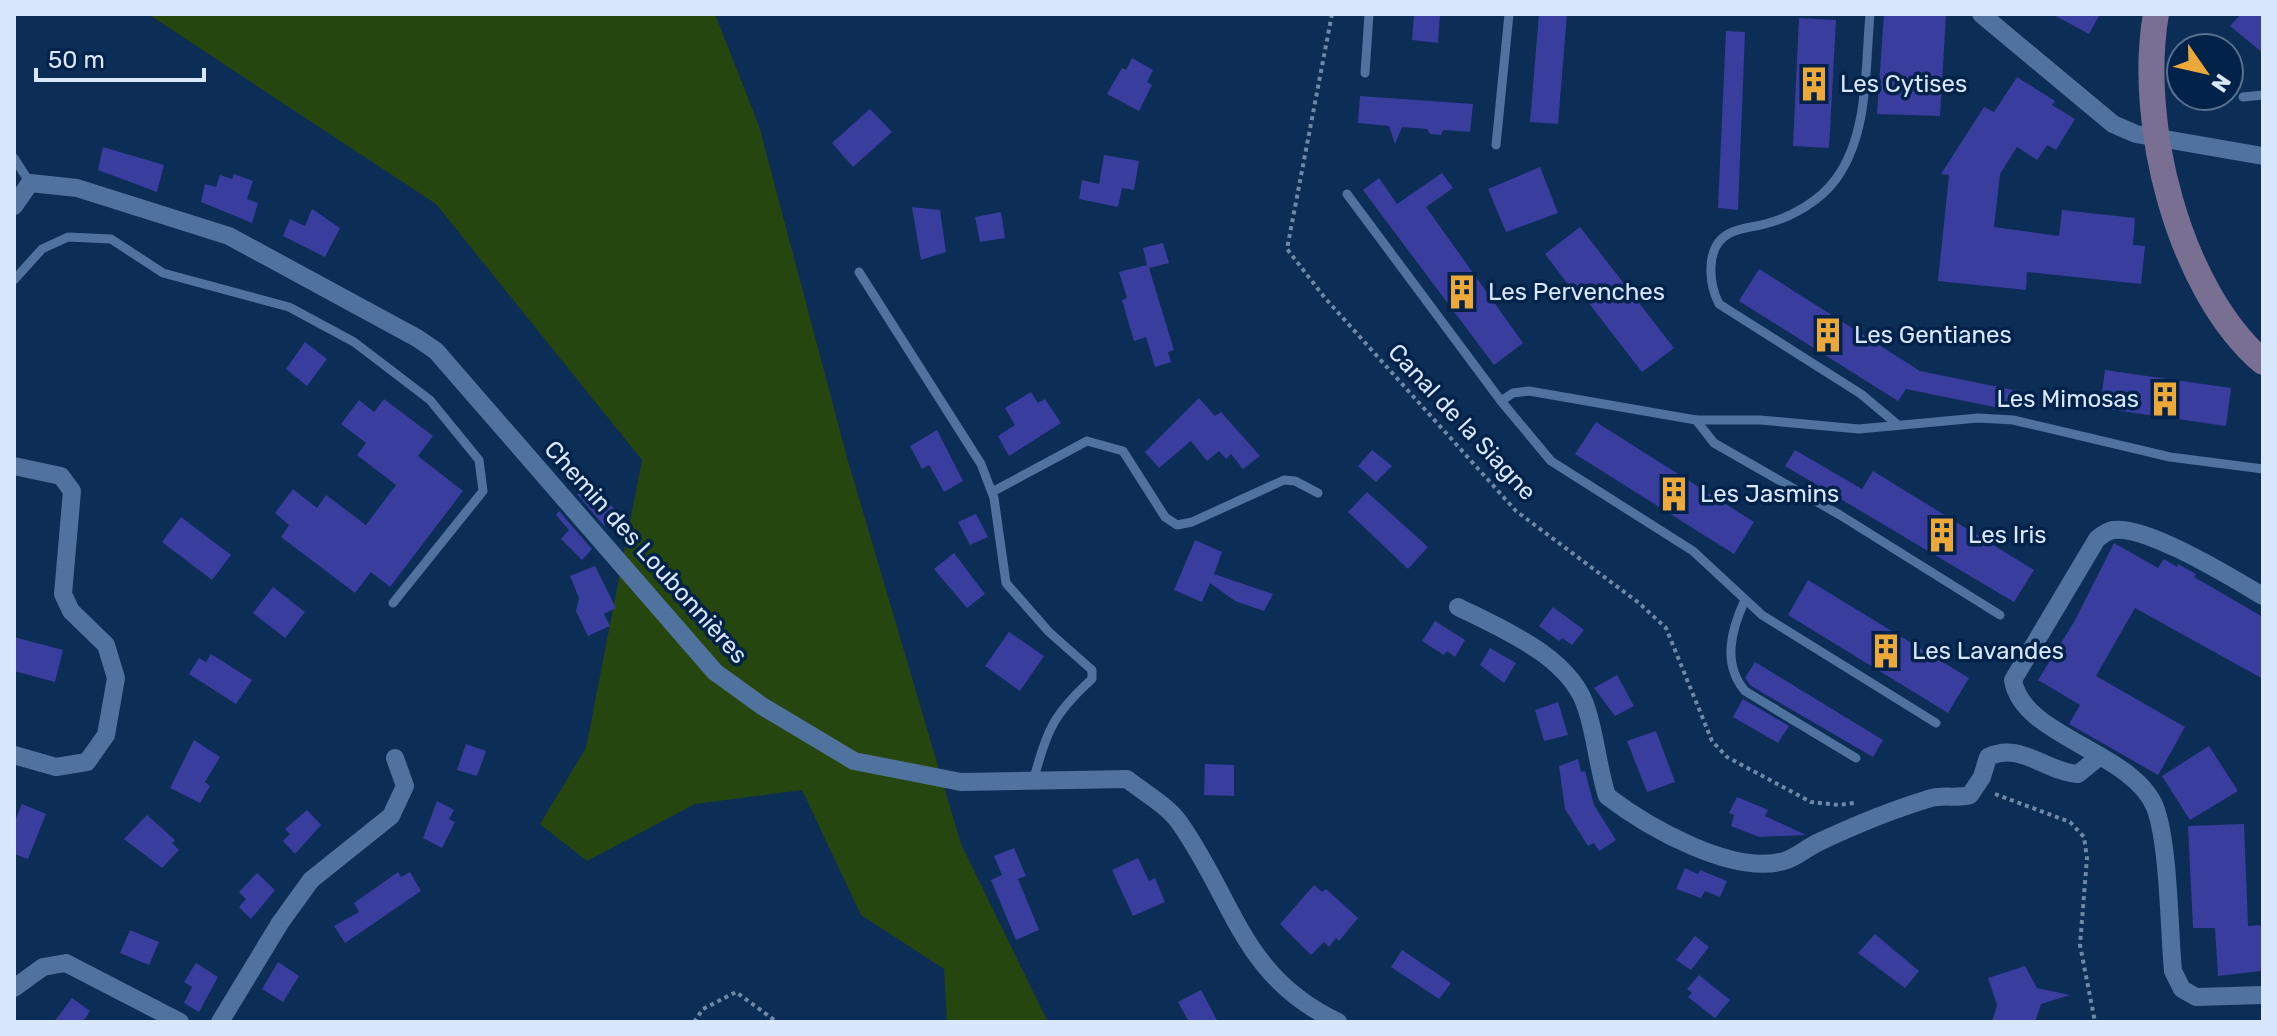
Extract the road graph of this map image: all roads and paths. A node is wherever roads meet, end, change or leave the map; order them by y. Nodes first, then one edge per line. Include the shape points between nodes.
1 (1332, 14) edge
2 (1369, 14) edge
3 (1509, 14) edge
4 (1870, 14) edge
5 (1981, 14) edge
6 (2156, 14) edge
7 (1365, 73) dead end
8 (1496, 145) dead end
9 (2263, 156) edge
10 (14, 158) edge
11 (30, 183) junction
12 (1347, 194) dead end
13 (14, 206) edge
14 (859, 272) dead end
15 (14, 280) edge
16 (2263, 362) edge
17 (1501, 401) junction
18 (1696, 420) junction
19 (1898, 425) junction
20 (14, 466) edge
21 (2263, 469) edge
22 (992, 492) junction
23 (1318, 493) dead end
24 (2263, 596) edge
25 (1745, 600) junction
26 (393, 603) dead end
27 (1458, 607) dead end
28 (2000, 615) dead end
29 (1936, 723) dead end
30 (14, 755) edge
31 (2100, 756) junction
32 (395, 758) dead end
33 (1856, 758) dead end
34 (1033, 782) junction
35 (1976, 787) junction
36 (1867, 799) dead end
37 (14, 988) edge
38 (2263, 995) edge
39 (180, 1022) edge
40 (220, 1022) edge
41 (694, 1022) edge
42 (777, 1022) edge
43 (1338, 1022) edge
44 (2095, 1022) edge

1 - 36 path, Canal de la Siagne via 1287,249 1516,511 1666,628 1712,741 1727,757 1811,802 1839,805
2 - 7 lane
3 - 8 lane
4 - 19 lane via 1859,127 1835,181 1816,200 1783,219 1728,233 1717,248 1710,285 1719,304 1861,394
5 - 9 street via 2113,124 2136,134
6 - 16 street via 2152,121 2167,194 2207,291
10 - 11 lane
11 - 13 street
11 - 34 street, Chemin des Loubonnières via 77,188 229,236 436,351 715,672 854,761 961,782
12 - 17 lane
14 - 22 lane via 981,464
15 - 26 lane via 42,249 68,237 111,239 163,273 289,307 354,342 430,400 479,460 483,491
17 - 18 lane via 1529,391
17 - 25 lane via 1551,461 1693,551
18 - 19 lane via 1859,429
18 - 28 lane via 1714,443
19 - 21 lane via 2013,420 2170,457
20 - 30 street via 61,476 72,491 63,594 71,611 106,645 116,678 106,735 87,762 56,767
22 - 23 lane via 1087,441 1123,451 1165,517 1177,525 1284,480
22 - 34 lane via 1006,583 1092,670 1092,679 1055,717
24 - 31 street via 2208,564 2131,530 2110,530 2097,539 2013,680 2015,695 2029,711
25 - 29 lane
25 - 33 lane via 1731,645 1737,682
27 - 35 street via 1560,668 1587,707 1607,796 1677,842 1752,862 1785,861 1818,842 1926,799 1961,797
31 - 35 street via 2078,774 2001,751 1988,757
31 - 38 street via 2135,782 2154,805 2173,971 2182,989 2196,997
32 - 40 street via 405,786 391,816 311,880
34 - 43 street, Chemin des Loubonnières via 1127,779 1178,820 1246,942 1278,984
35 - 44 path via 2059,816 2084,837 2080,945
37 - 39 street via 43,967 66,963
41 - 42 path via 703,1009 736,992

